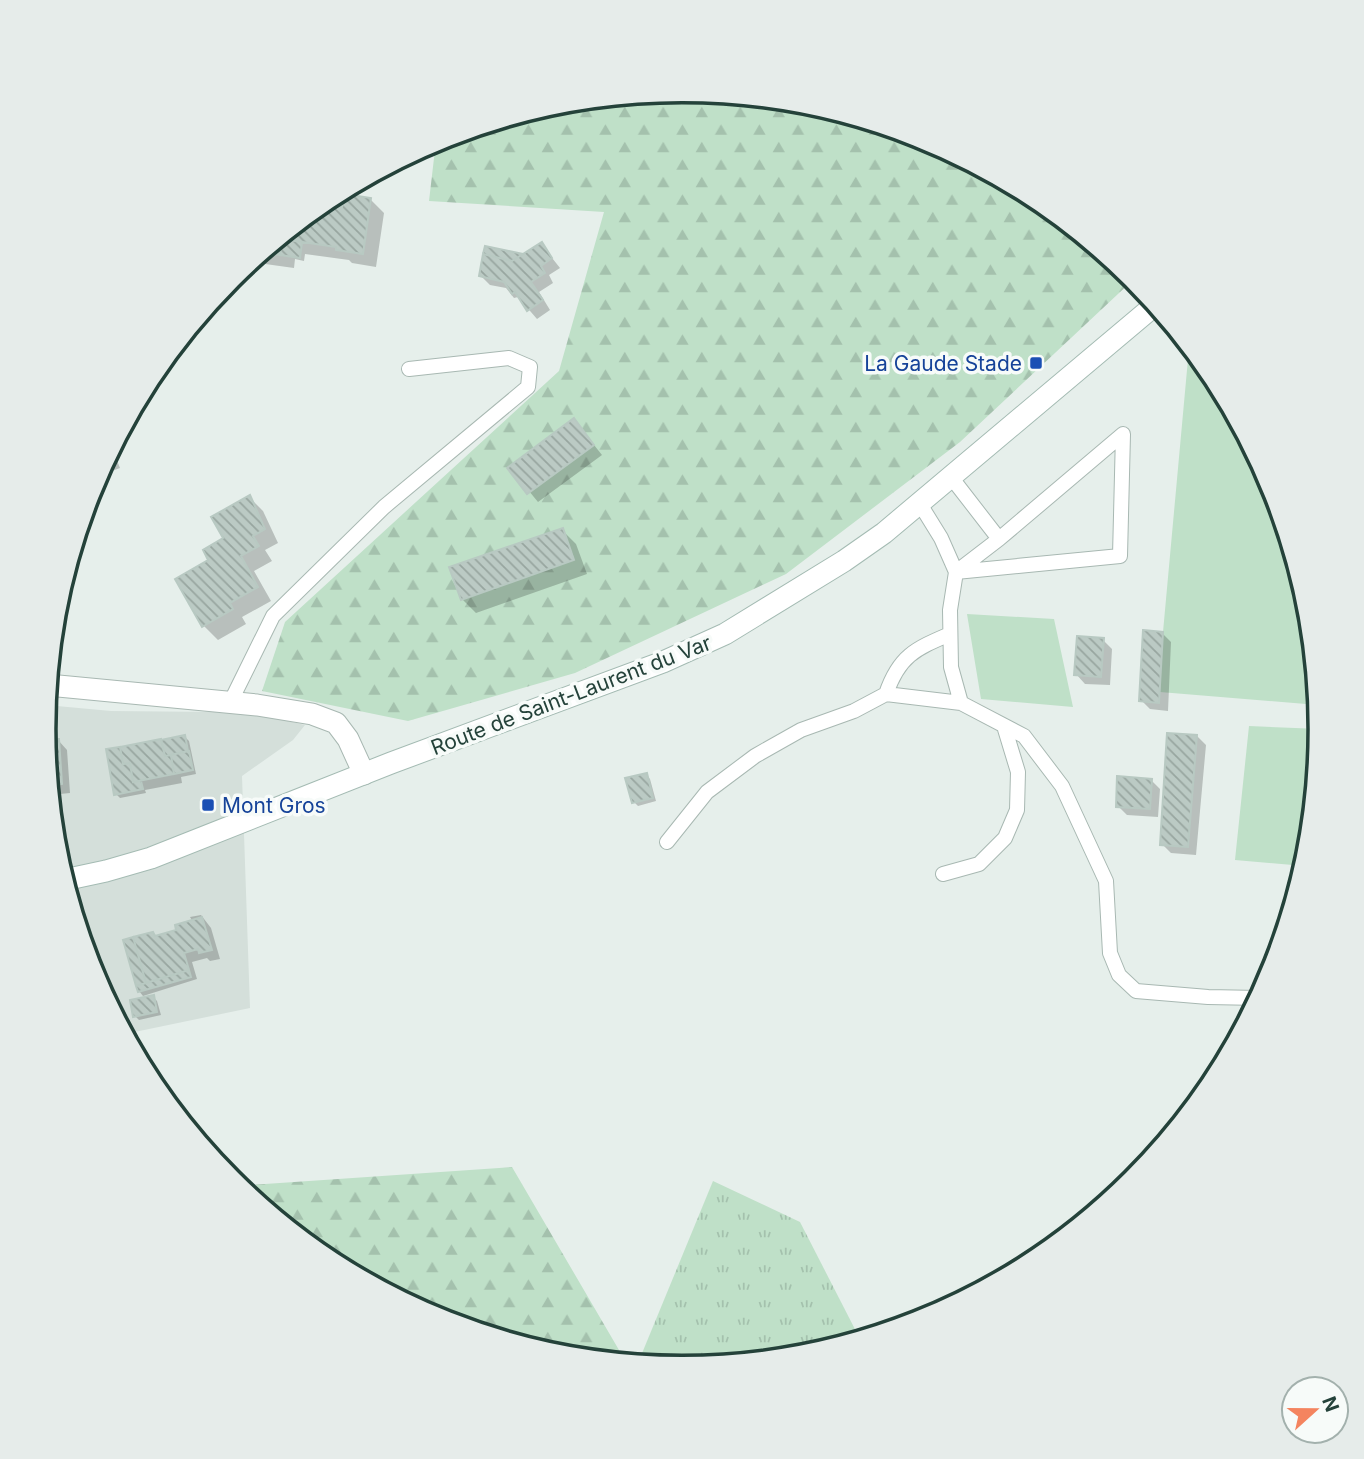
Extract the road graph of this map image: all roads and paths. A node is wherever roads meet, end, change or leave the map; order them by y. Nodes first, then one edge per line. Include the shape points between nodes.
1 (1148, 311) edge
2 (409, 369) dead end
3 (951, 477) junction
4 (920, 504) junction
5 (999, 539) junction
6 (956, 572) junction
7 (950, 634) junction
8 (57, 686) edge
9 (886, 694) junction
10 (230, 703) junction
11 (961, 703) junction
12 (1004, 726) junction
13 (364, 774) junction
14 (667, 842) dead end
15 (943, 874) dead end
16 (74, 878) edge
17 (1247, 998) edge

1 - 3 main road, Route de Saint-Laurent du Var
2 - 10 lane via 509,358 530,367 528,387 384,507 273,616
3 - 4 main road, Route de Saint-Laurent du Var
3 - 5 lane
4 - 6 lane
4 - 13 main road, Route de Saint-Laurent du Var via 844,561 725,634 607,685
5 - 6 lane
5 - 6 lane via 1123,434 1120,556
6 - 7 lane
7 - 9 lane via 908,655
7 - 11 lane via 951,667
8 - 10 main road
9 - 11 lane
9 - 14 lane via 801,730 755,756 706,792
10 - 13 main road via 312,714 336,723
11 - 12 lane
12 - 15 lane via 1018,772 1017,810 1005,838 979,864
12 - 17 lane via 1024,736 1062,786 1106,881 1111,953 1119,975 1136,991
13 - 16 main road, Route de Saint-Laurent du Var via 151,858

